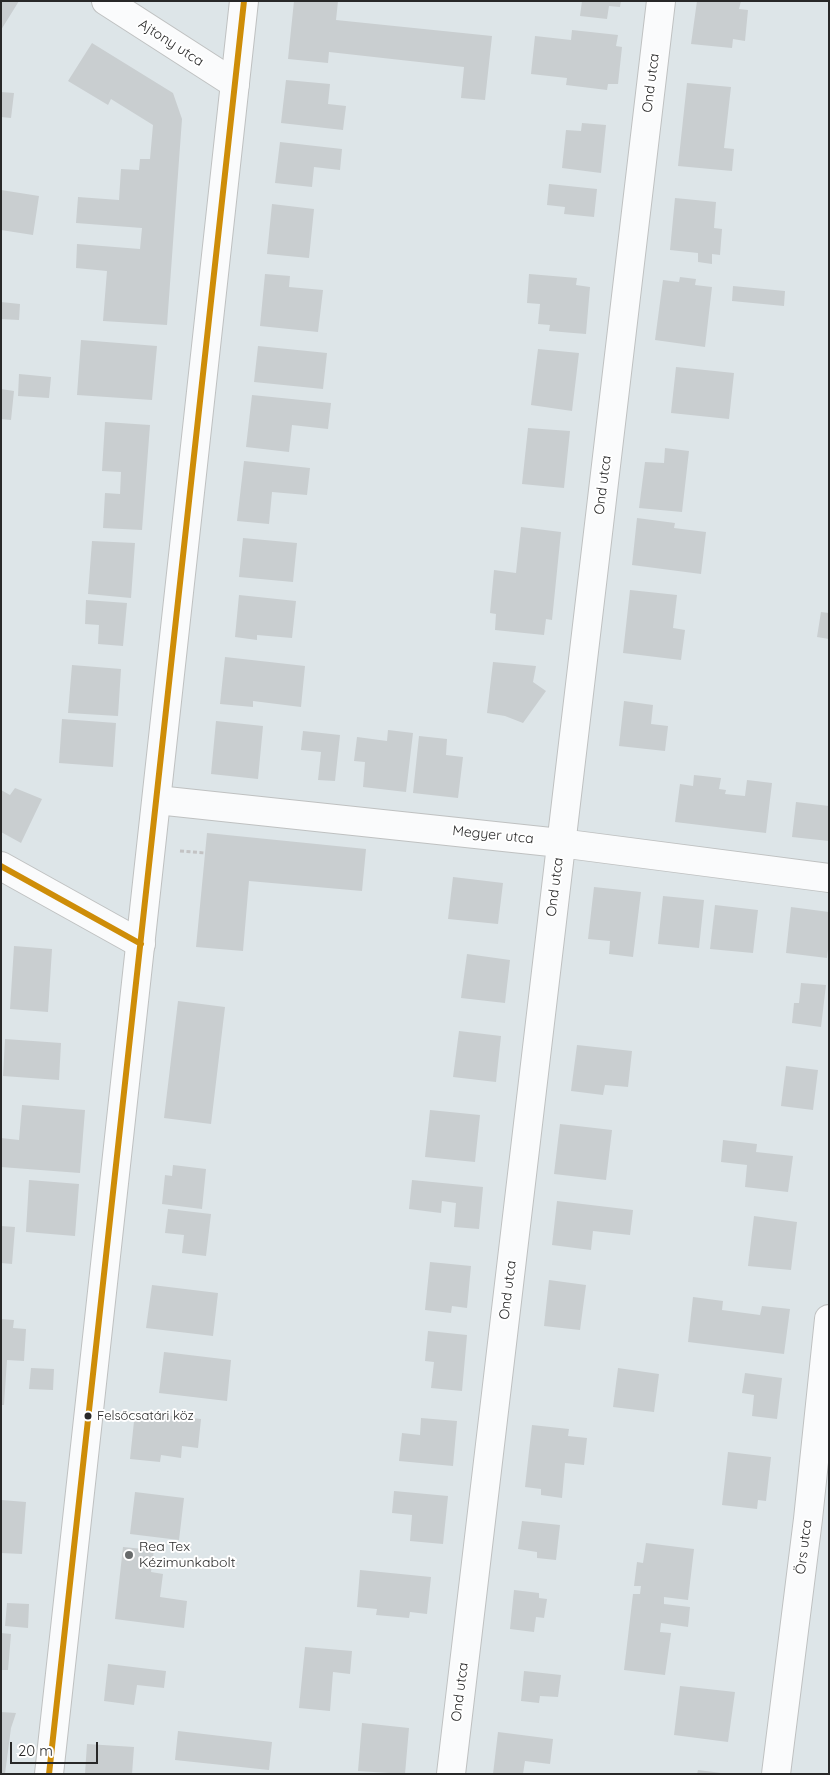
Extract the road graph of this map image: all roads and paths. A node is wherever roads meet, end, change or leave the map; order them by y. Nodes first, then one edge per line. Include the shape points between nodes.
1 (106, 1) edge
2 (244, 1) edge
3 (661, 1) edge
4 (235, 84) junction
5 (157, 800) junction
6 (560, 842) junction
7 (1, 866) edge
8 (829, 878) edge
9 (141, 944) junction
10 (829, 1319) edge
11 (49, 1774) edge
12 (451, 1774) edge
13 (776, 1774) edge

1 - 4 street, Ajtony utca
2 - 4 street
3 - 6 street, Ond utca
4 - 5 street
5 - 6 street, Megyer utca
5 - 9 street
6 - 8 street, Megyer utca
6 - 12 street, Ond utca
7 - 9 street
9 - 11 street
10 - 13 street, Örs utca

